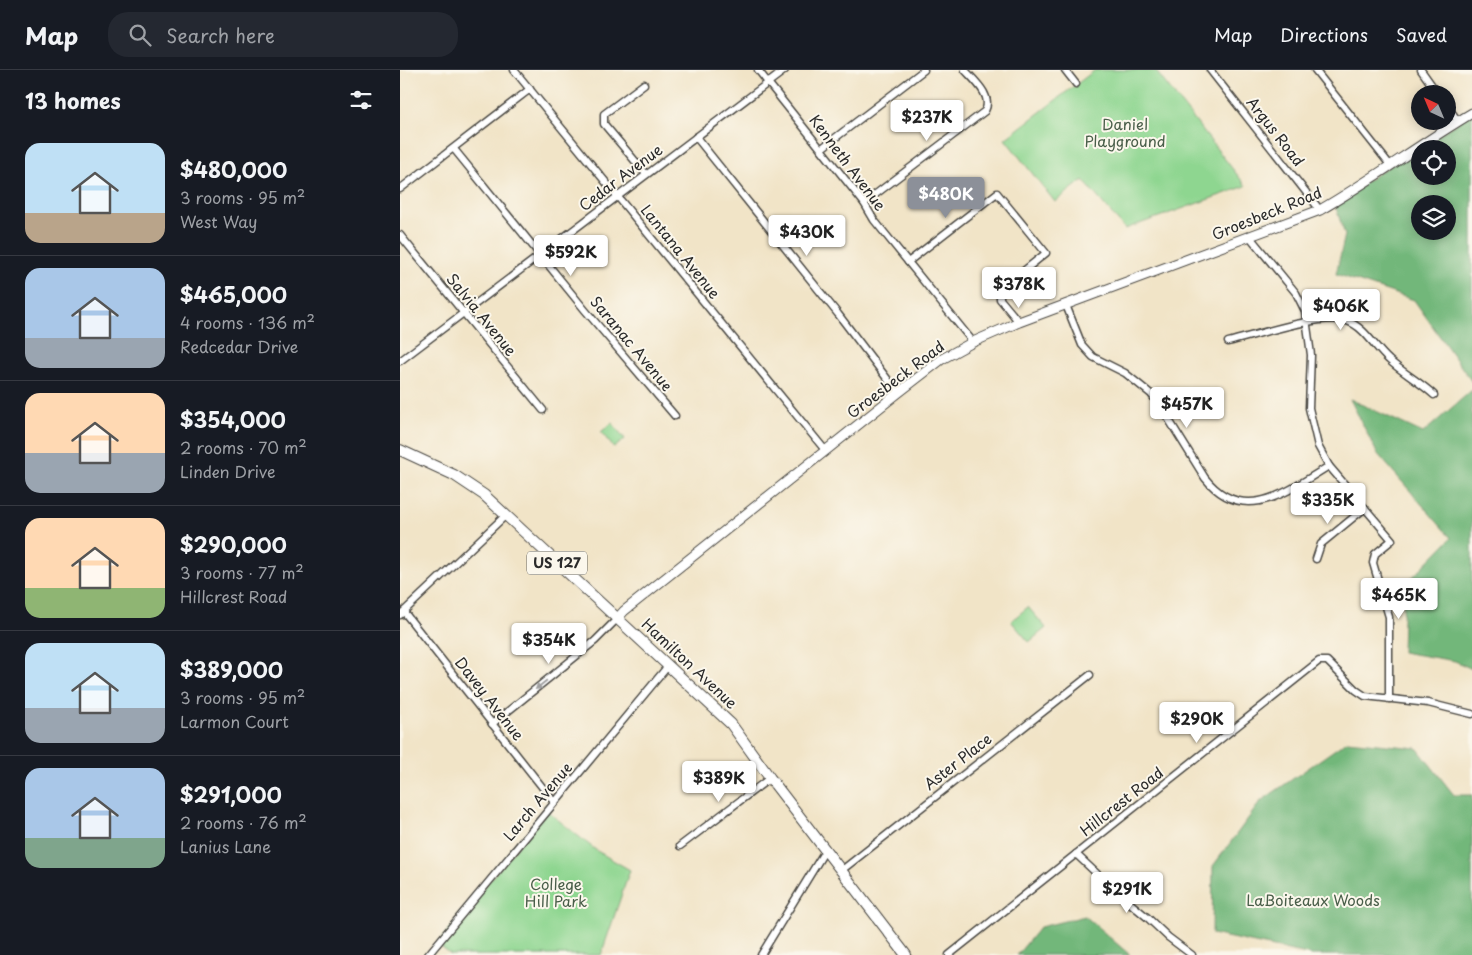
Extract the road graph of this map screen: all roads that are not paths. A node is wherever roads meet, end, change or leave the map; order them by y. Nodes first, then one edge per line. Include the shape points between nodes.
1 (514, 70) edge
2 (758, 70) edge
3 (785, 70) edge
4 (924, 70) edge
5 (966, 70) edge
6 (1065, 70) edge
7 (1210, 70) edge
8 (1315, 70) edge
9 (1421, 70) edge
10 (768, 83) junction
11 (644, 84) dead end
12 (1076, 84) dead end
13 (1432, 85) edge
14 (530, 90) junction
15 (1472, 113) edge
16 (1456, 118) edge
17 (1458, 121) junction
18 (696, 137) junction
19 (822, 148) junction
20 (454, 149) junction
21 (1390, 165) junction
22 (646, 174) junction
23 (400, 189) edge
24 (618, 196) junction
25 (864, 203) junction
26 (1320, 210) junction
27 (400, 235) edge
28 (1250, 237) junction
29 (540, 255) junction
30 (908, 262) junction
31 (1066, 306) junction
32 (464, 313) junction
33 (1019, 322) junction
34 (1307, 322) junction
35 (973, 342) junction
36 (1228, 342) dead end
37 (400, 361) edge
38 (898, 393) junction
39 (1434, 395) dead end
40 (543, 410) dead end
41 (675, 416) dead end
42 (400, 450) edge
43 (825, 450) junction
44 (1329, 466) junction
45 (1365, 508) junction
46 (506, 515) junction
47 (1316, 559) dead end
48 (402, 614) edge
49 (618, 619) junction
50 (668, 666) junction
51 (1090, 675) dead end
52 (1389, 699) junction
53 (1472, 714) edge
54 (492, 724) junction
55 (770, 778) junction
56 (554, 802) junction
57 (680, 846) dead end
58 (826, 849) junction
59 (1076, 854) junction
60 (842, 870) junction
61 (428, 955) edge
62 (761, 955) edge
63 (906, 955) edge
64 (949, 955) edge
65 (1192, 955) edge

1 - 14 street, Lantana Avenue
2 - 10 street, Kenneth Avenue
3 - 10 street, Cedar Avenue
4 - 19 street
5 - 25 street via 987,98 985,111
6 - 12 street
7 - 26 street, Argus Road
8 - 21 street
9 - 13 street
10 - 18 street, Cedar Avenue
10 - 19 street, Kenneth Avenue
11 - 22 street via 604,114 603,121
14 - 20 street
14 - 24 street, Lantana Avenue
15 - 17 street, Groesbeck Road
16 - 17 street
17 - 21 street, Groesbeck Road
18 - 22 street, Cedar Avenue
18 - 38 street
19 - 25 street, Kenneth Avenue
20 - 23 street
20 - 29 street, Saranac Avenue
21 - 26 street, Groesbeck Road
22 - 24 street, Cedar Avenue
24 - 29 street, Cedar Avenue
24 - 43 street, Lantana Avenue
25 - 30 street, Kenneth Avenue
26 - 28 street, Groesbeck Road
27 - 32 street, Salvia Avenue
28 - 31 street, Groesbeck Road
28 - 34 street via 1302,301
29 - 32 street, Cedar Avenue
29 - 41 street, Saranac Avenue
30 - 33 street via 997,193 1046,253 1000,290 1000,299
30 - 35 street, Kenneth Avenue
31 - 33 street, Groesbeck Road
31 - 44 street via 1087,352 1132,378 1151,394 1205,478 1224,495 1245,502 1262,502
32 - 37 street, Cedar Avenue
32 - 40 street, Salvia Avenue
33 - 35 street, Groesbeck Road
34 - 36 street
34 - 39 street via 1337,319 1356,326 1388,359
34 - 44 street via 1311,360 1309,408 1318,446
35 - 38 street, Groesbeck Road via 931,367
38 - 43 street, Groesbeck Road
42 - 46 main road, Hamilton Avenue / US 127 via 464,480
43 - 49 street, Groesbeck Road
44 - 45 street
45 - 47 street via 1321,544
45 - 52 street via 1392,540 1375,554 1373,563 1389,617
46 - 48 street
46 - 49 main road, Hamilton Avenue / US 127
48 - 54 street, Davey Avenue
49 - 50 main road, Hamilton Avenue / US 127
49 -> 54 street
50 - 55 main road, Hamilton Avenue / US 127 via 731,724
50 - 56 street, Larch Avenue
51 - 60 street, Aster Place
52 - 53 street, Hillcrest Road via 1428,703
52 - 59 street, Hillcrest Road via 1365,696 1327,661 1319,661
54 - 56 street, Davey Avenue
55 - 57 street
55 - 58 main road, Hamilton Avenue / US 127
56 - 61 street, Larch Avenue
58 - 60 main road, Hamilton Avenue / US 127
58 - 62 street
59 - 64 street, Hillcrest Road
59 - 65 street via 1168,938
60 - 63 main road, Hamilton Avenue / US 127

